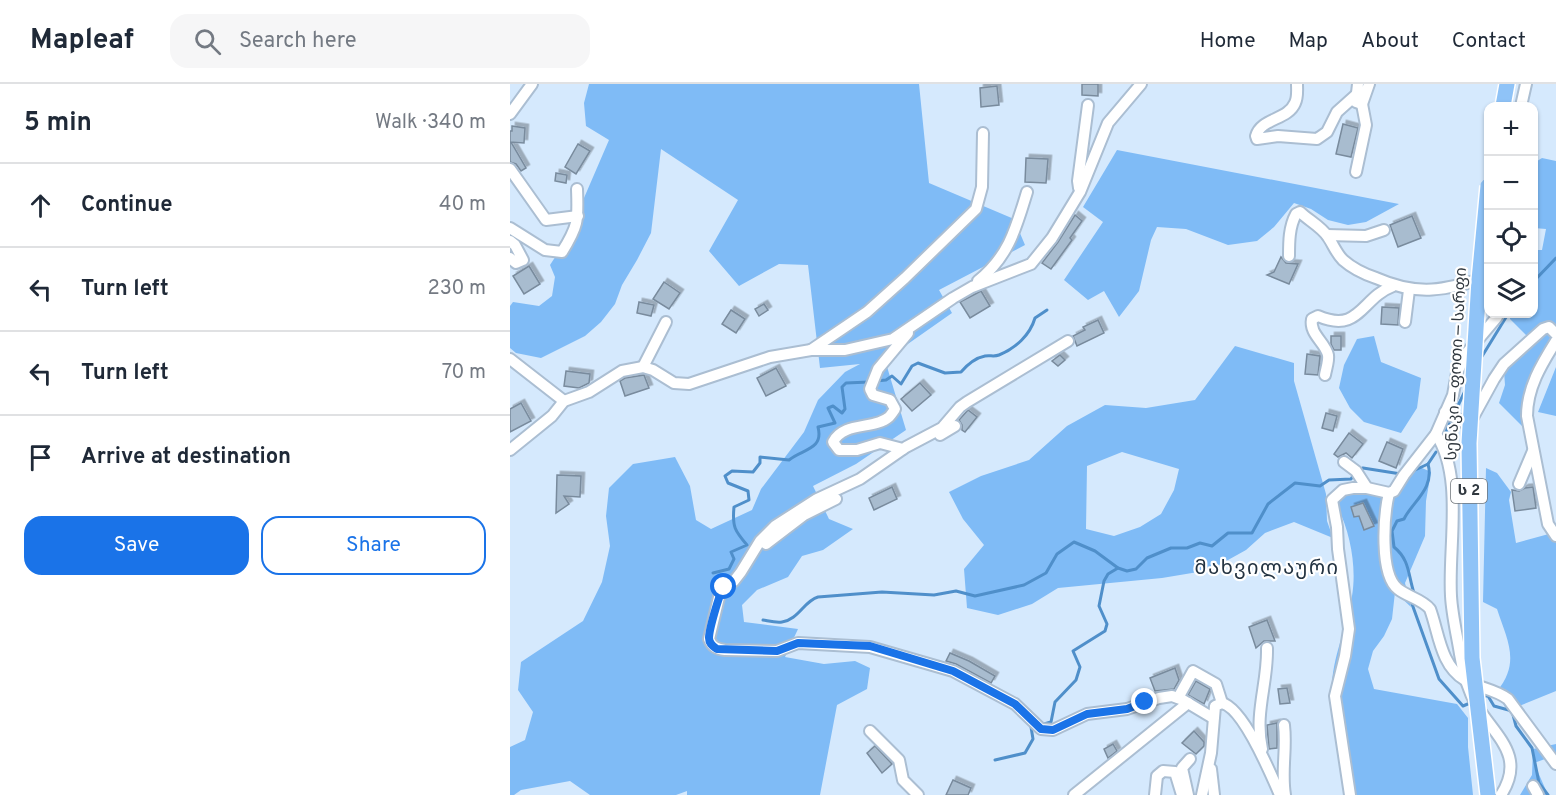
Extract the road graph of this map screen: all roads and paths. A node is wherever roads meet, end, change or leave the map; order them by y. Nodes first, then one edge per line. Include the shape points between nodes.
1 (532, 84) edge
2 (1141, 84) edge
3 (1297, 84) edge
4 (1369, 84) edge
5 (1507, 84) edge
6 (1526, 84) edge
7 (1358, 94) edge
8 (1504, 102) edge
9 (1522, 102) edge
10 (1088, 105) dead end
11 (510, 114) edge
12 (983, 133) dead end
13 (510, 169) edge
14 (1356, 172) dead end
15 (577, 189) dead end
16 (1028, 192) dead end
17 (1080, 192) junction
18 (1486, 210) edge
19 (578, 216) junction
20 (510, 228) edge
21 (1384, 230) dead end
22 (1328, 236) junction
23 (510, 241) edge
24 (1289, 256) dead end
25 (510, 258) edge
26 (1484, 278) edge
27 (1394, 286) junction
28 (972, 287) junction
29 (1409, 290) junction
30 (1496, 318) edge
31 (666, 322) dead end
32 (1405, 322) dead end
33 (916, 324) junction
34 (1556, 334) edge
35 (1068, 341) dead end
36 (1556, 342) edge
37 (811, 350) junction
38 (510, 359) edge
39 (643, 367) junction
40 (1326, 375) dead end
41 (564, 401) junction
42 (1452, 416) junction
43 (955, 426) dead end
44 (1436, 434) junction
45 (919, 440) junction
46 (511, 447) edge
47 (903, 449) junction
48 (1533, 451) junction
49 (1344, 462) dead end
50 (1519, 484) dead end
51 (1367, 488) junction
52 (1389, 493) junction
53 (836, 499) dead end
54 (1556, 536) edge
55 (745, 566) junction
56 (1267, 648) dead end
57 (1464, 680) junction
58 (1183, 700) junction
59 (1222, 703) junction
60 (1213, 718) junction
61 (1284, 725) dead end
62 (870, 731) dead end
63 (1210, 753) junction
64 (1190, 759) dead end
65 (1265, 761) junction
66 (1556, 764) edge
67 (918, 795) edge
68 (1074, 795) edge
69 (1155, 795) edge
70 (1182, 795) edge
71 (1188, 795) edge
72 (1202, 795) edge
73 (1214, 795) edge
74 (1280, 795) edge
75 (1285, 795) edge
76 (1350, 795) edge
77 (1488, 795) edge
78 (1501, 795) edge

1 - 11 street
2 - 17 street via 1108,123
3 - 7 street via 1294,106 1261,127 1257,139 1278,136 1317,140 1327,132 1337,112
4 - 7 street
5 - 8 highway
6 - 9 street
7 - 14 street via 1366,125
10 - 17 street via 1077,181
12 - 37 street via 982,187 976,209 867,312
13 - 19 street via 546,220
15 - 19 street
16 - 28 street via 1012,240 990,272
17 - 28 street via 1031,264
18 - 77 highway, სენაკი — ფოთი — სარფი / ს 2, bridge via 1469,443 1472,658
19 - 20 street via 575,232 562,252 545,250
21 - 22 street via 1366,236
22 - 24 street via 1300,212 1296,214
22 - 27 street via 1343,260
23 - 25 street via 523,260 516,263
26 - 29 street via 1439,290
27 - 29 street
27 - 40 street via 1345,321 1318,316 1312,320 1314,333 1328,356
28 - 33 street
29 - 32 street
30 - 42 street via 1465,355
31 - 39 street
33 - 37 street via 893,339 845,350
33 - 47 street via 878,369 870,388 873,395 890,400 895,409 888,418 851,428 833,442 839,450 857,450 880,443
34 - 42 street via 1549,327 1543,329 1504,364 1471,421 1466,423
35 - 45 street via 967,402 942,428
36 - 48 street via 1538,371 1527,403
37 - 39 street via 770,357 689,384 674,383
38 - 41 street
39 - 41 street via 622,371 589,392
41 - 46 street via 552,416
42 - 44 street
43 - 45 street via 942,435
44 - 52 street
44 - 57 street via 1446,451 1452,485 1451,597
45 - 47 street
47 - 55 street via 860,479 817,499 775,526
48 - 50 street
48 - 54 street via 1548,524
49 - 51 street via 1356,471
51 - 52 street
51 - 76 street via 1343,490 1332,500 1349,629 1335,696
52 - 57 street via 1385,510 1389,576 1397,588 1430,609 1445,659
53 - 55 street via 780,532
55 - 58 street via 720,594 709,639 717,649 777,651 798,643 870,646 953,671 1015,704 1047,731 1087,714 1127,709 1172,696
56 - 65 street via 1268,665 1258,717
57 - 66 street via 1508,699
57 - 78 street via 1510,758 1507,786
58 - 59 street via 1193,671 1216,684
58 - 60 street
58 - 68 street
59 - 60 street via 1215,706
59 - 65 street via 1237,714
60 - 63 street
61 - 75 street
62 - 67 street via 899,760 903,780
63 - 72 street
63 - 73 street
64 - 71 street via 1182,768
65 - 74 street
69 - 70 street via 1157,776 1163,771 1175,772

